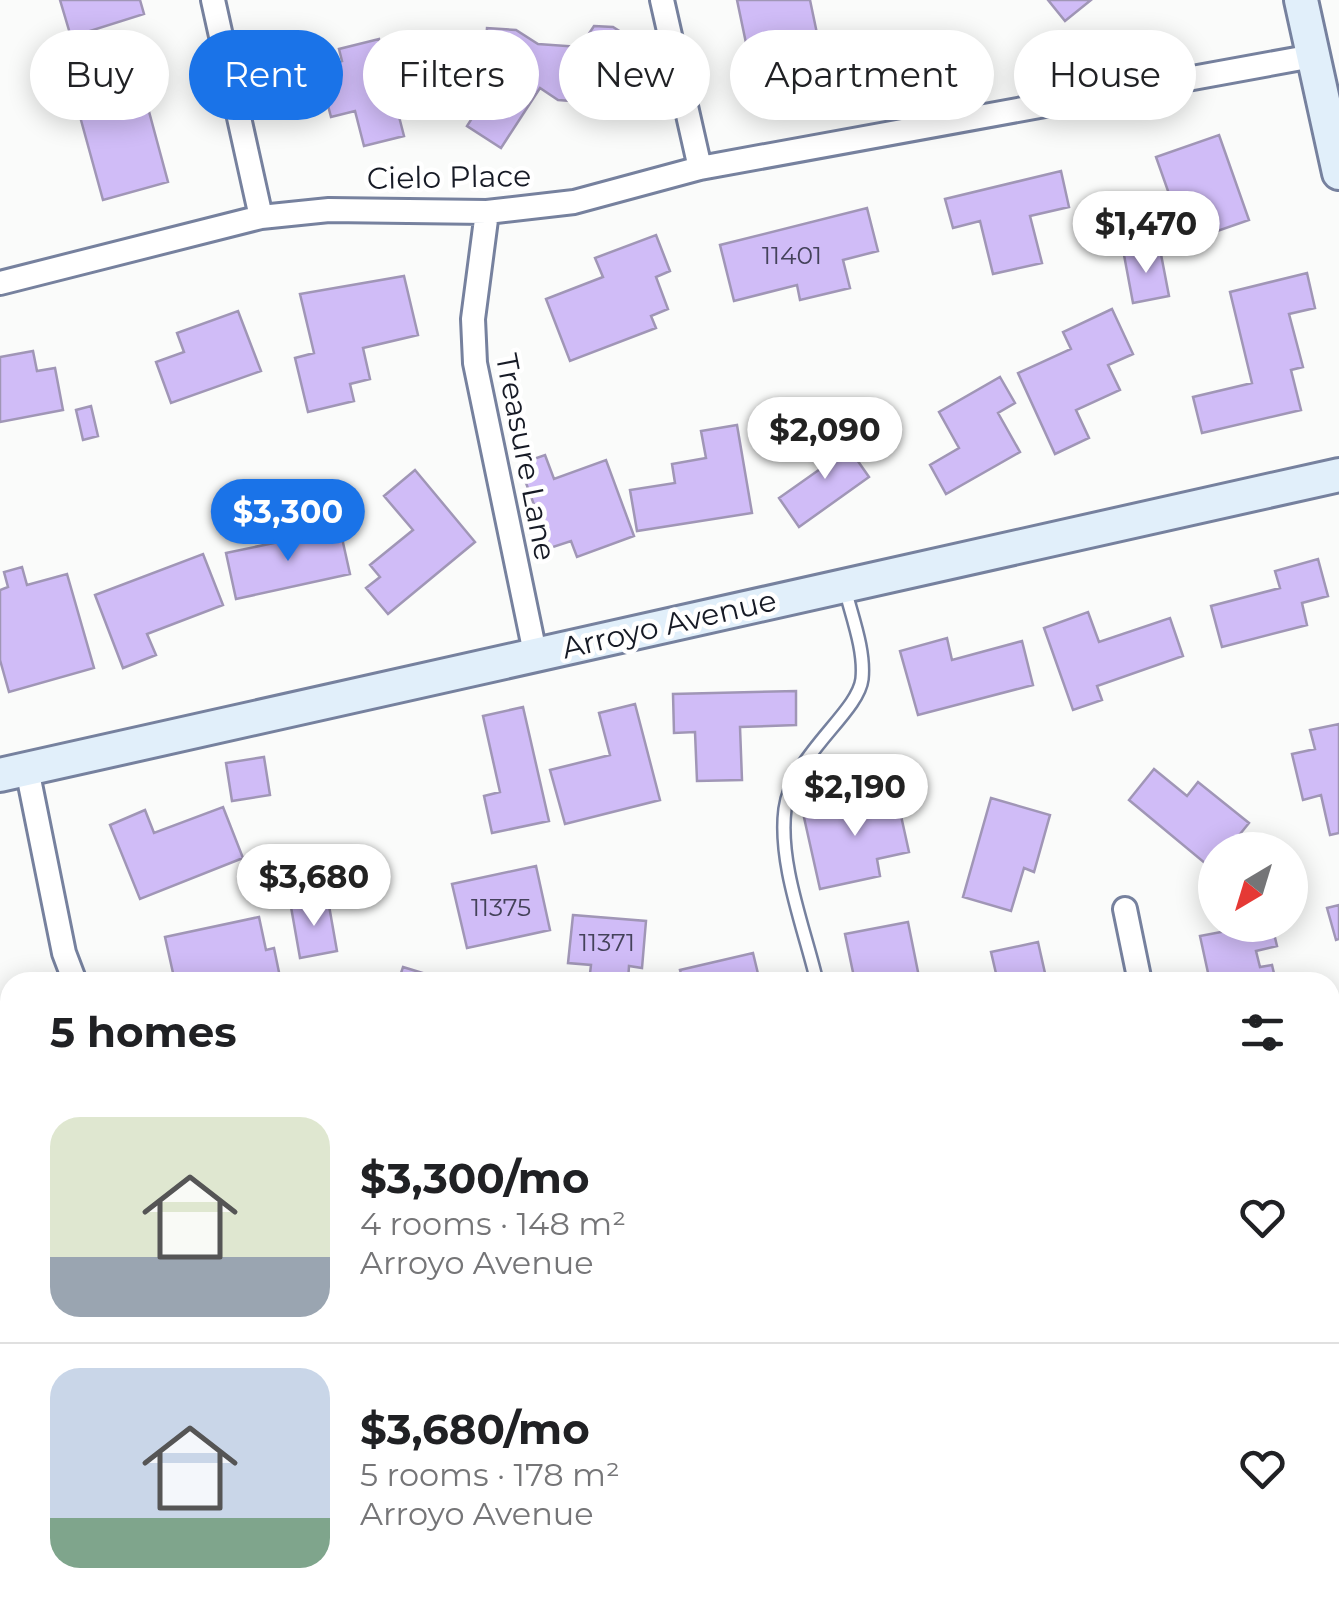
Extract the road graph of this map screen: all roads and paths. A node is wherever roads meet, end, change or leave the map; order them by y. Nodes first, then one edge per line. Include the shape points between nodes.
1 (212, 0) edge
2 (662, 0) edge
3 (1301, 0) edge
4 (1314, 56) junction
5 (700, 168) junction
6 (1339, 173) edge
7 (487, 212) junction
8 (261, 217) junction
9 (0, 283) edge
10 (1339, 475) edge
11 (844, 585) junction
12 (535, 654) junction
13 (14, 772) edge
14 (1125, 908) dead end
15 (72, 972) edge
16 (816, 972) edge
17 (1138, 972) edge

1 - 8 street
2 - 5 street
3 - 4 street
4 - 5 street, Cielo Place
4 - 6 street
5 - 7 street, Cielo Place via 574,202
7 - 8 street, Cielo Place via 329,210
7 - 12 street, Treasure Lane via 475,362
8 - 9 street, Cielo Place
10 - 11 street, Arroyo Avenue
11 - 12 street, Arroyo Avenue
11 - 16 lane via 862,683 804,758 785,809 788,859
12 - 13 street, Arroyo Avenue
13 - 15 street
14 - 17 street

